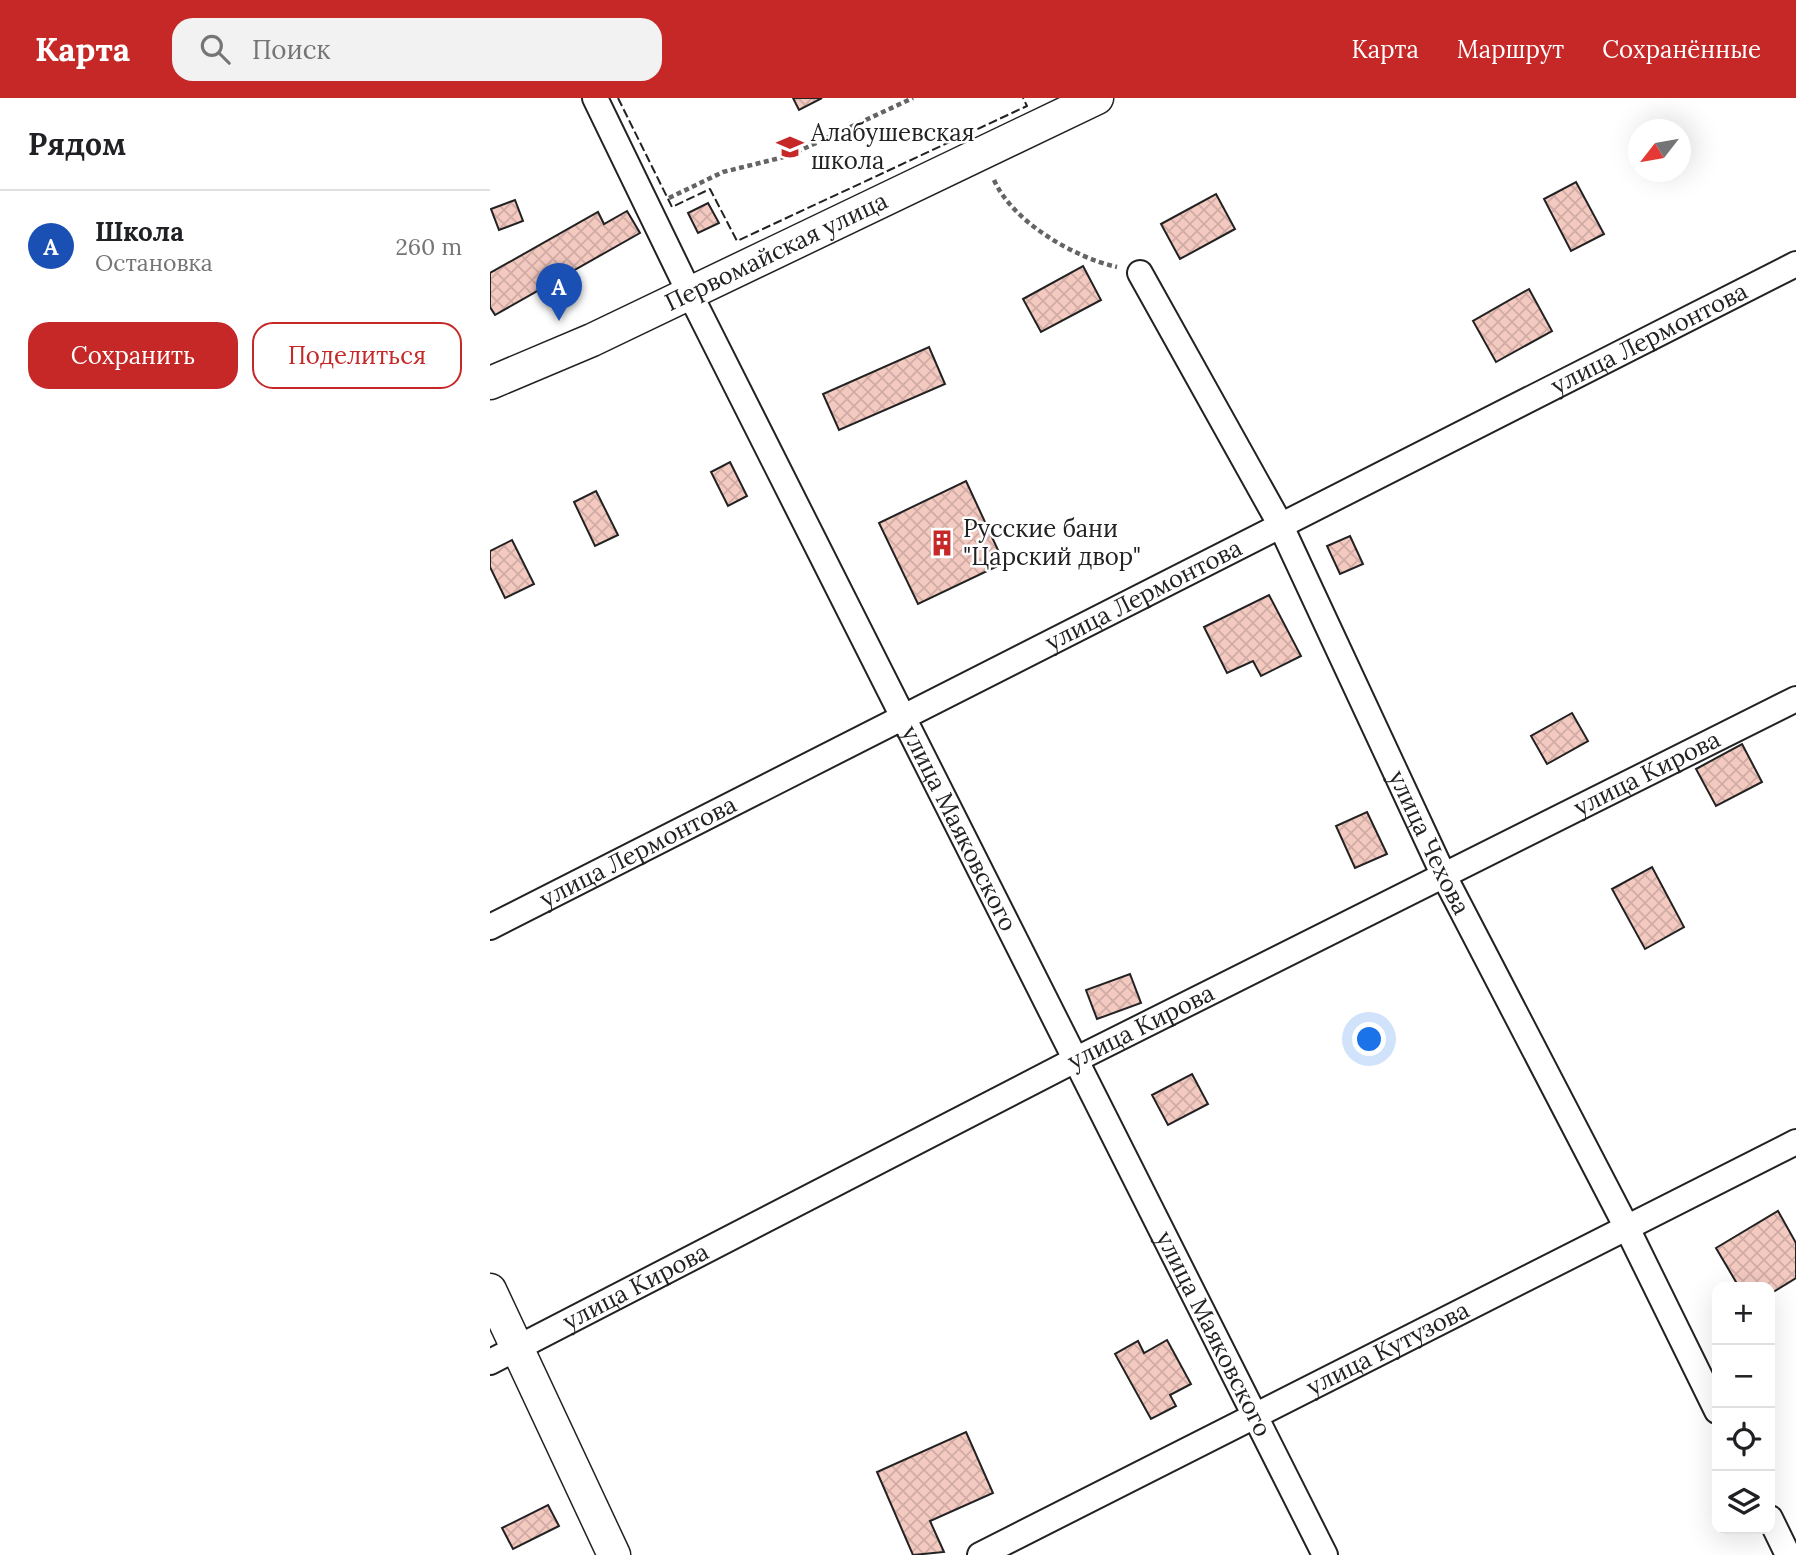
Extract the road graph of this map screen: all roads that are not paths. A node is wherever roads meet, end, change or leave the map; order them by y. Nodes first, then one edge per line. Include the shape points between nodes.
1 (595, 98) edge
2 (1097, 98) edge
3 (1063, 105) edge
4 (1796, 264) edge
5 (1140, 273) road end
6 (690, 294) junction
7 (490, 383) edge
8 (1280, 524) junction
9 (1796, 699) edge
10 (902, 717) junction
11 (1443, 874) junction
12 (490, 927) edge
13 (1075, 1060) junction
14 (1796, 1142) edge
15 (1627, 1228) junction
16 (490, 1290) edge
17 (503, 1355) edge
18 (1716, 1408) edge
19 (1256, 1416) junction
20 (1775, 1528) edge
21 (614, 1555) edge
22 (980, 1555) edge
23 (1325, 1555) edge
24 (1788, 1555) edge

1 - 6 street, улица Маяковского
2 - 3 street, Первомайская улица
3 - 6 street, Первомайская улица via 981,154
4 - 8 street, улица Лермонтова
5 - 8 street, улица Чехова
6 - 7 street, Первомайская улица
6 - 10 street, улица Маяковского
8 - 10 street, улица Лермонтова
8 - 11 street, улица Чехова
9 - 11 street, улица Кирова
10 - 12 street, улица Лермонтова
10 - 13 street, улица Маяковского
11 - 13 street, улица Кирова
11 - 15 street, улица Чехова
13 - 17 street, улица Кирова
13 - 19 street, улица Маяковского
14 - 15 street, улица Кутузова
15 - 18 street, улица Чехова
15 - 19 street, улица Кутузова
16 - 17 street
17 - 21 street
19 - 22 street, улица Кутузова
19 - 23 street, улица Маяковского
20 - 24 street

